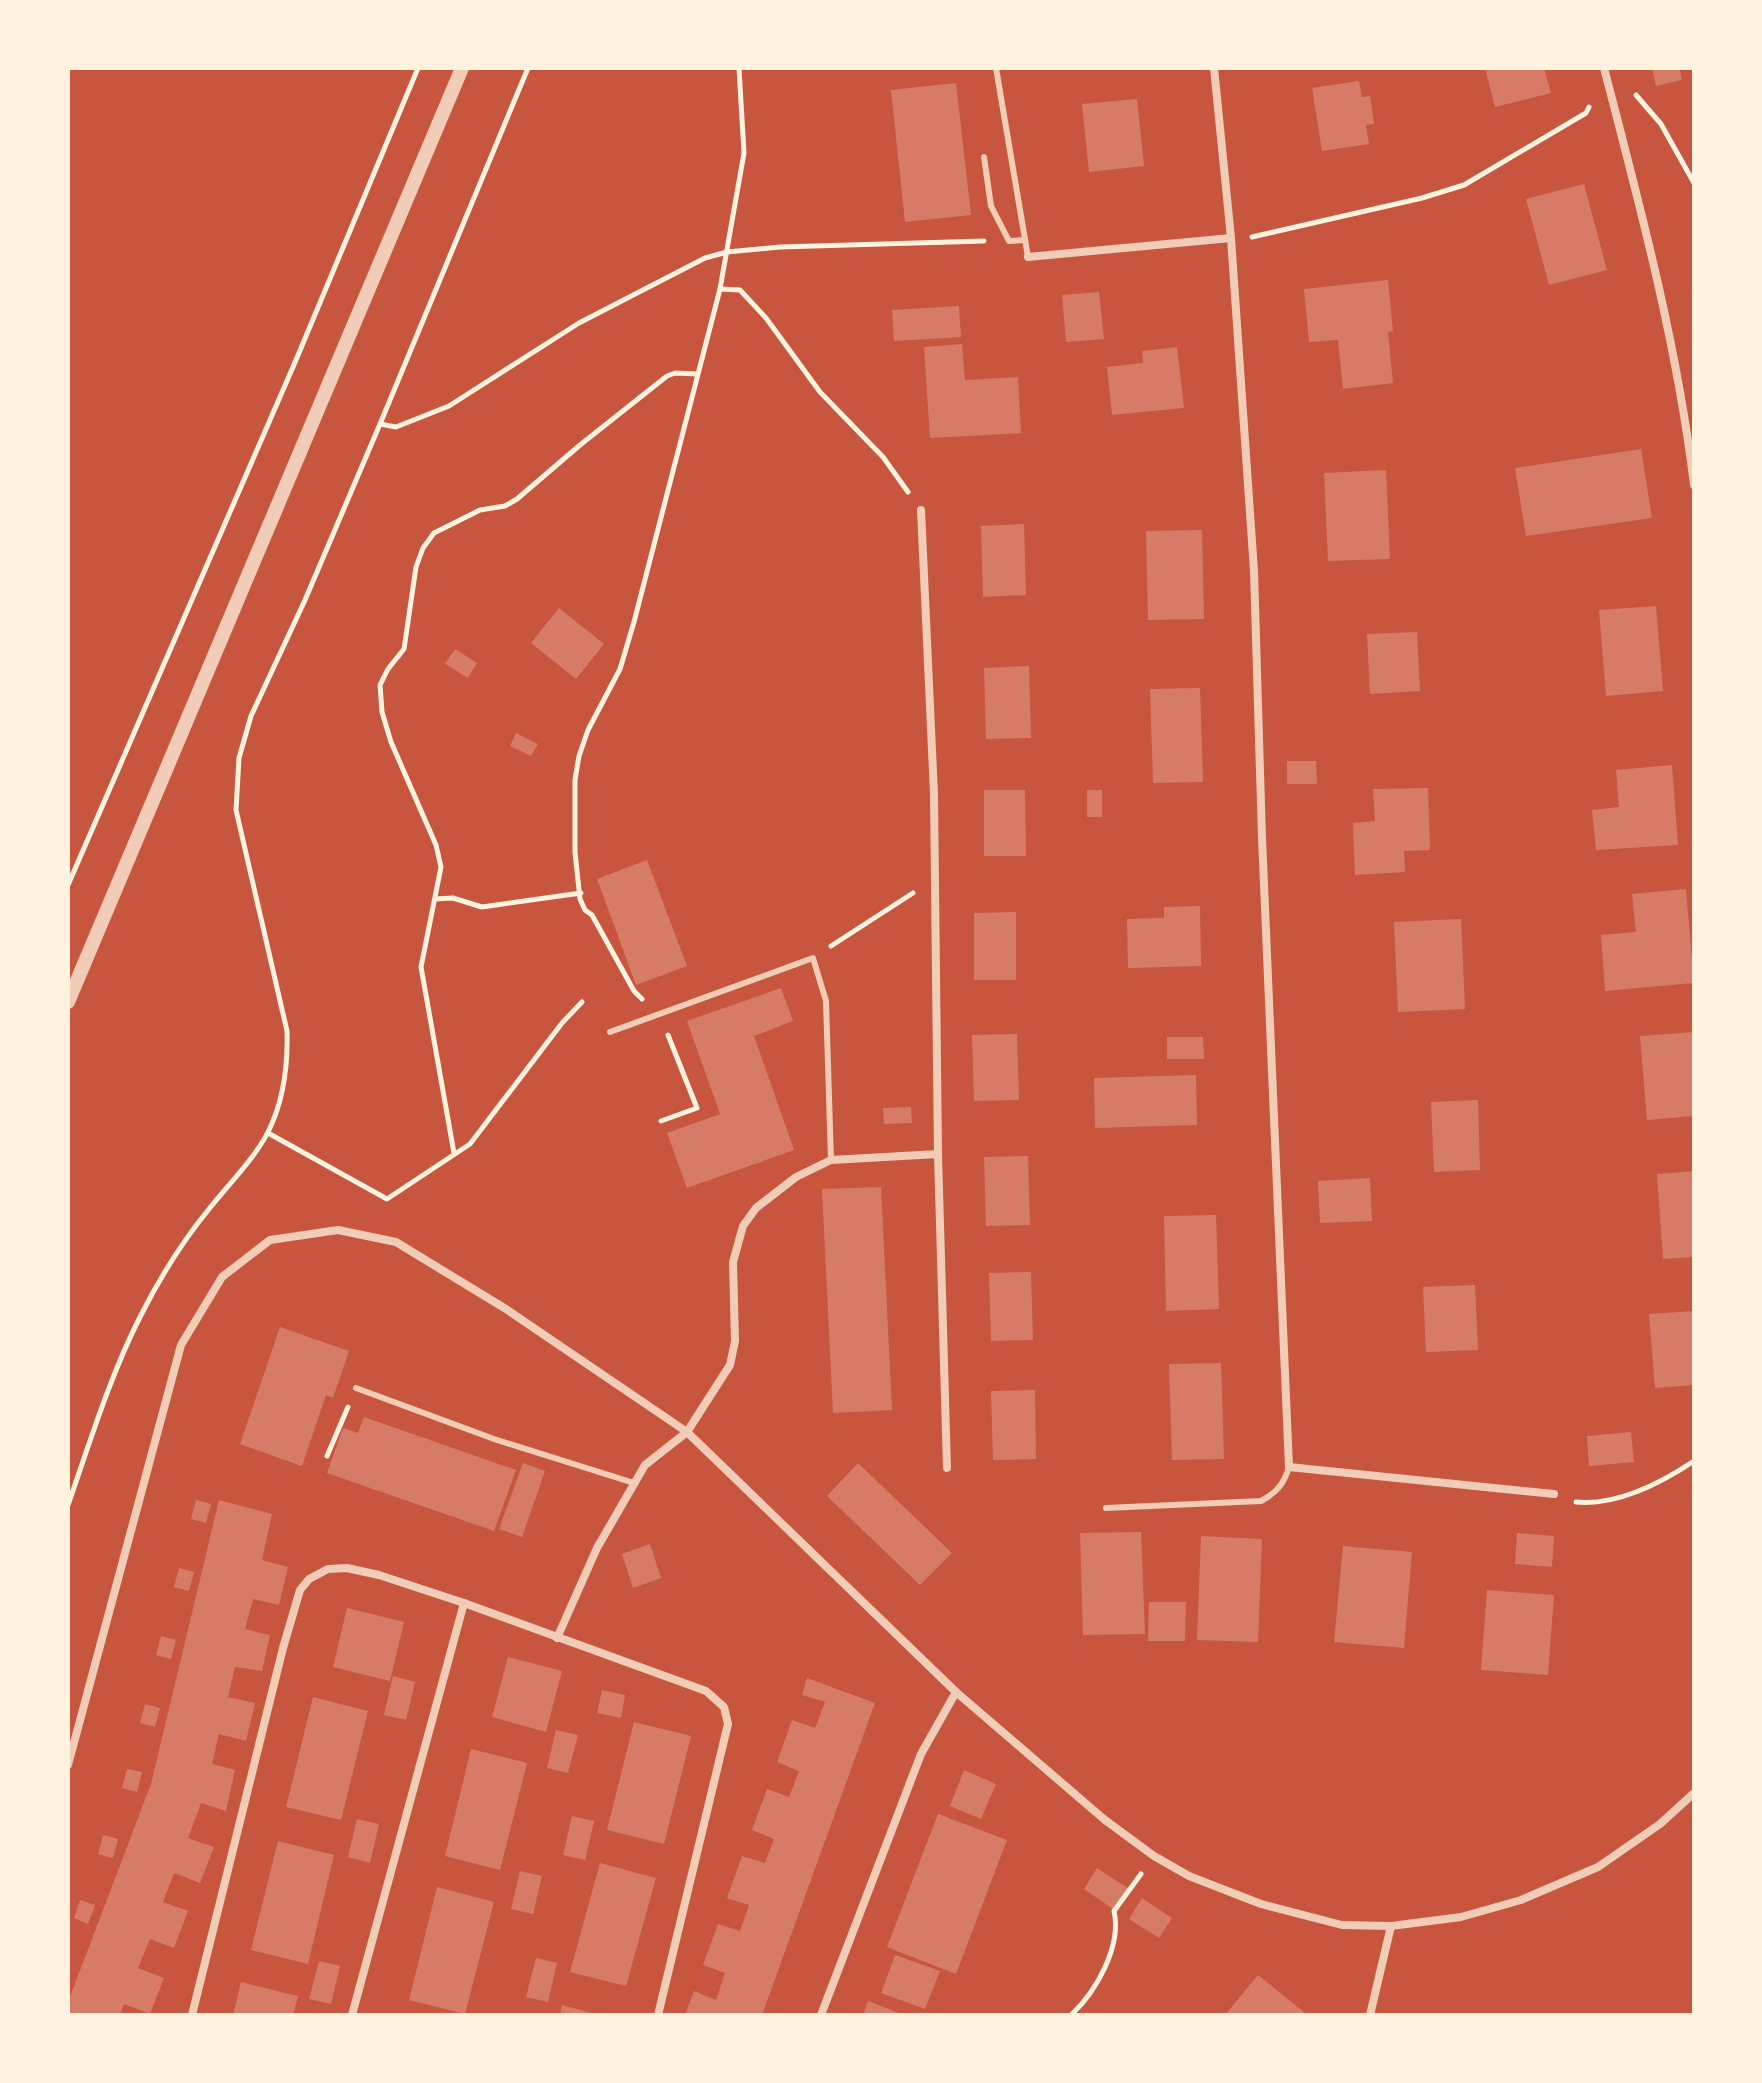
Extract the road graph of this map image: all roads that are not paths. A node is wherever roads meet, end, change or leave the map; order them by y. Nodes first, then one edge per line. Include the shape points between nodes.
1 (462, 68) edge
2 (996, 68) edge
3 (1214, 68) edge
4 (1604, 68) edge
5 (984, 157) dead end
6 (1231, 238) junction
7 (1025, 240) junction
8 (1028, 257) joint
9 (1694, 485) edge
10 (921, 510) road end
11 (68, 1002) edge
12 (610, 1032) dead end
13 (938, 1154) junction
14 (831, 1160) junction
15 (356, 1388) road end
16 (687, 1432) junction
17 (1289, 1467) junction
18 (947, 1468) dead end
19 (634, 1483) junction
20 (1554, 1494) road end
21 (1106, 1508) dead end
22 (464, 1603) junction
23 (557, 1638) junction
24 (956, 1692) junction
25 (68, 1765) edge
26 (1694, 1793) edge
27 (1391, 1926) junction
28 (192, 2015) edge
29 (352, 2015) edge
30 (658, 2015) edge
31 (821, 2015) edge
32 (1370, 2015) edge

1 - 11 street
2 - 7 lane
3 - 6 street
4 - 9 street via 1658,278
5 - 7 lane via 991,206 1009,241
6 - 8 street
6 - 17 street via 1254,571
7 - 8 lane
10 - 13 street via 934,794
12 - 14 lane via 813,958 826,1001
13 - 14 street
13 - 18 street
14 - 16 street via 796,1177 756,1208 743,1226 733,1262 735,1341 730,1365
15 - 19 lane
16 - 19 street via 645,1465
16 - 24 street
16 - 25 street via 506,1309 396,1242 338,1230 270,1240 222,1277 181,1345
17 - 20 street
17 - 21 lane via 1285,1481 1261,1501
19 - 23 street via 597,1548
22 - 23 street
22 - 28 street via 347,1568 328,1569 300,1590
22 - 29 street
23 - 30 street via 706,1691 724,1707 728,1724
24 - 27 street via 1105,1820 1189,1876 1261,1904 1342,1925
24 - 31 street via 921,1754
26 - 27 street via 1598,1867 1521,1900 1461,1917
27 - 32 street

